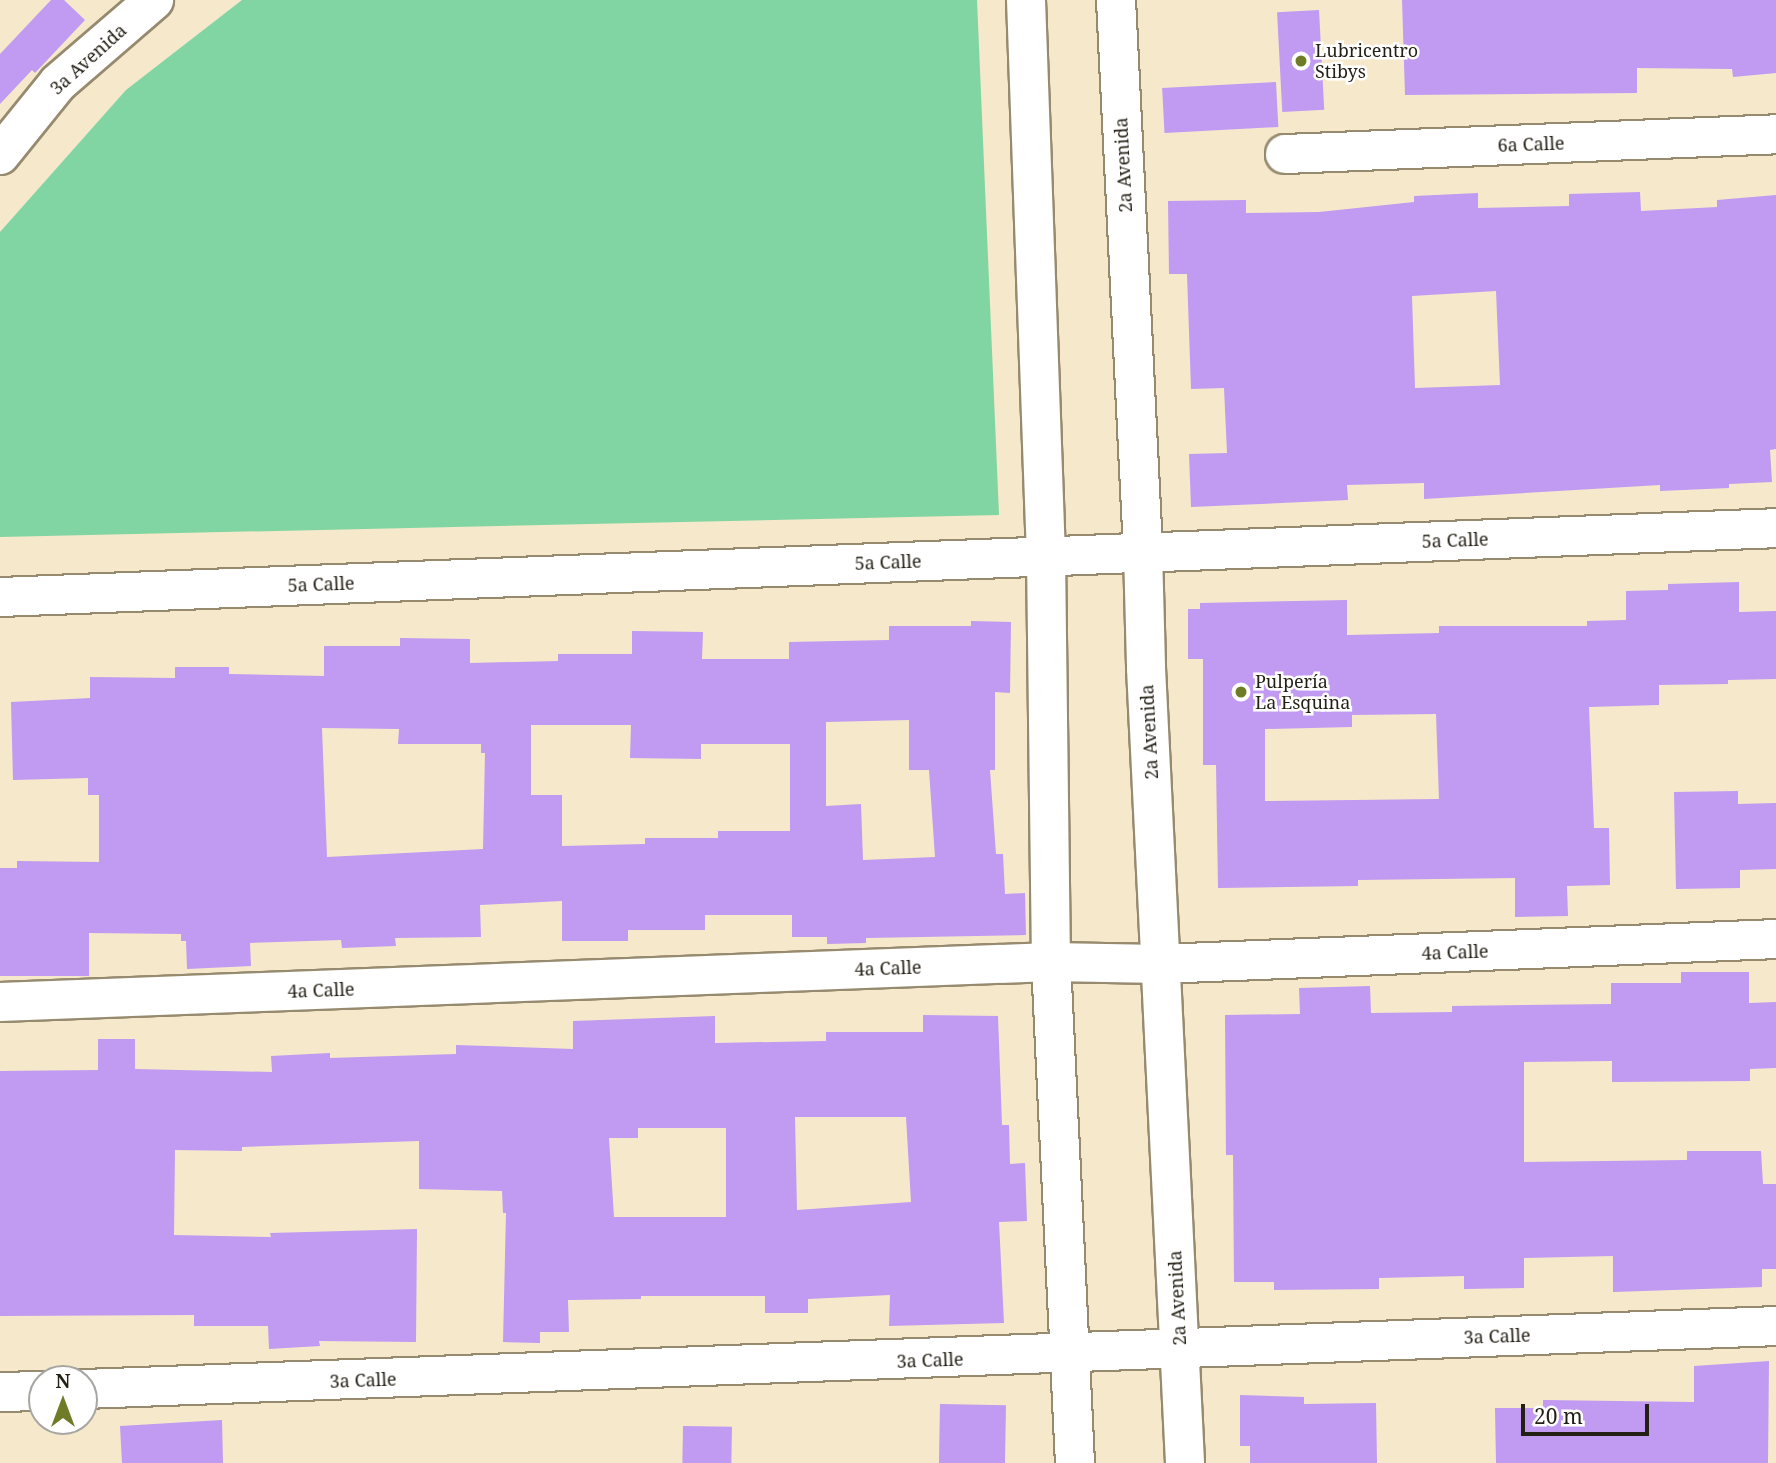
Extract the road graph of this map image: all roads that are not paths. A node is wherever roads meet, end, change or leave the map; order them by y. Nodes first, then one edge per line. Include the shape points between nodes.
1 (154, 0) edge
2 (1026, 0) edge
3 (1116, 0) edge
4 (1776, 134) edge
5 (1285, 154) dead end
6 (0, 155) edge
7 (1776, 528) edge
8 (1143, 551) junction
9 (1046, 555) junction
10 (0, 597) edge
11 (1776, 939) edge
12 (1051, 962) junction
13 (1160, 964) junction
14 (0, 1002) edge
15 (1776, 1326) edge
16 (1180, 1348) junction
17 (1069, 1355) junction
18 (98, 1390) edge
19 (28, 1391) edge
20 (0, 1392) edge
21 (1075, 1463) edge
22 (1185, 1463) edge

1 - 6 street, 3a Avenida via 58,83
2 - 9 street
3 - 8 street, 2a Avenida
4 - 5 street, 6a Calle
7 - 8 street, 5a Calle
8 - 9 street, 5a Calle
8 - 13 street, 2a Avenida
9 - 10 street, 5a Calle
9 - 12 street
11 - 13 street, 4a Calle
12 - 13 street, 4a Calle
12 - 14 street, 4a Calle
12 - 17 street
13 - 16 street, 2a Avenida
15 - 16 street, 3a Calle
16 - 17 street, 3a Calle
16 - 22 street, 2a Avenida
17 - 18 street, 3a Calle
17 - 21 street
19 - 20 street

